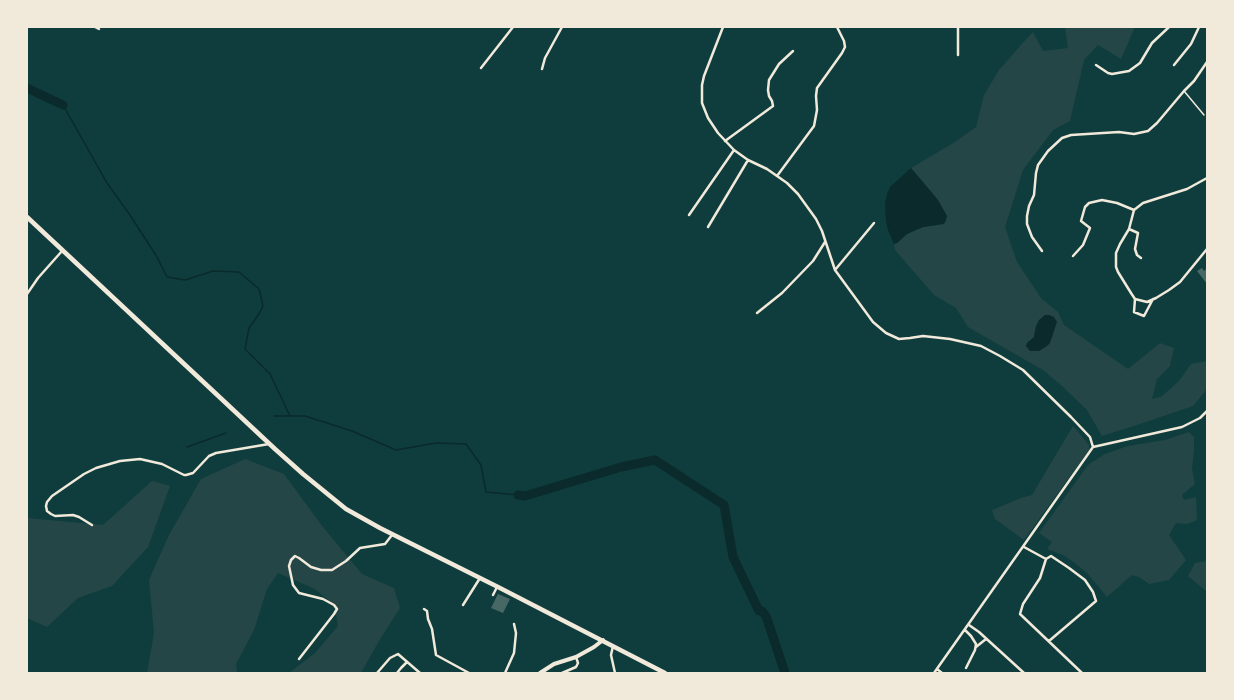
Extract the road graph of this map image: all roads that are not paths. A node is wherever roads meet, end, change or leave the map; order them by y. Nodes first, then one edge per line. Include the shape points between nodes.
1 (95, 27) edge
2 (513, 27) edge
3 (562, 27) edge
4 (723, 27) edge
5 (837, 27) edge
6 (958, 27) edge
7 (1199, 27) edge
8 (1167, 28) edge
9 (99, 30) dead end
10 (793, 51) dead end
11 (958, 55) dead end
12 (1207, 62) edge
13 (1174, 64) dead end
14 (1096, 65) dead end
15 (481, 68) dead end
16 (542, 70) dead end
17 (1184, 90) junction
18 (1204, 115) dead end
19 (725, 141) junction
20 (734, 150) junction
21 (748, 160) junction
22 (777, 176) junction
23 (1207, 178) edge
24 (1134, 210) junction
25 (689, 215) dead end
26 (27, 217) edge
27 (874, 223) dead end
28 (708, 227) dead end
29 (1129, 229) junction
30 (826, 242) junction
31 (1207, 249) edge
32 (62, 250) junction
33 (1042, 251) dead end
34 (1073, 256) dead end
35 (1141, 258) dead end
36 (835, 270) junction
37 (27, 294) edge
38 (1136, 299) junction
39 (1153, 299) junction
40 (757, 313) dead end
41 (1207, 411) edge
42 (270, 444) junction
43 (1093, 447) junction
44 (92, 525) dead end
45 (393, 534) junction
46 (1024, 547) junction
47 (1046, 559) junction
48 (480, 578) junction
49 (498, 587) junction
50 (493, 595) dead end
51 (463, 605) dead end
52 (424, 609) dead end
53 (514, 624) dead end
54 (969, 625) junction
55 (965, 630) junction
56 (986, 639) junction
57 (602, 640) junction
58 (1049, 641) junction
59 (613, 646) junction
60 (976, 647) junction
61 (576, 657) junction
62 (299, 659) dead end
63 (407, 662) junction
64 (966, 668) dead end
65 (937, 669) junction
66 (377, 673) edge
67 (397, 673) edge
68 (420, 673) edge
69 (469, 673) edge
70 (505, 673) edge
71 (540, 673) edge
72 (562, 673) edge
73 (615, 673) edge
74 (665, 673) edge
75 (934, 673) edge
76 (942, 673) edge
77 (1024, 673) edge
78 (1082, 673) edge

1 - 9 street
2 - 15 street
3 - 16 street via 545,58
4 - 19 street via 704,76 701,93 708,118
5 - 22 street via 845,47 817,88 818,110 814,126
6 - 11 street
7 - 13 street via 1191,44
8 - 14 street via 1152,43 1140,63 1129,71 1112,74
10 - 19 street via 779,64 769,80 768,90 773,106
12 - 17 street via 1194,81
17 - 18 lane
17 - 33 street via 1148,131 1134,134 1119,132 1071,135 1062,138 1048,150 1038,165 1034,195 1027,216 1027,224
19 - 20 street
20 - 21 street
20 - 25 street
21 - 22 street
21 - 28 street
22 - 30 street via 794,188 806,204
23 - 24 street via 1187,189 1143,203
24 - 29 street
24 - 34 street via 1102,200 1089,203 1085,207 1081,221 1090,228 1083,245
26 - 32 highway
27 - 36 street
29 - 35 street via 1138,233 1135,249
29 - 38 street via 1118,248 1115,262 1118,272
30 - 36 street
30 - 40 street via 782,293
31 - 39 street via 1180,282
32 - 37 street
32 - 42 highway
36 - 43 street via 868,317 886,333 899,338 923,336 982,346 1023,370 1090,437
38 - 39 street via 1147,302
38 - 39 street via 1134,312 1144,316
41 - 43 street via 1200,418 1182,427
42 - 44 street via 216,453 186,475 162,464 140,459 120,460 84,474 47,502 47,511 50,514 76,516
42 - 45 highway via 346,509
43 - 46 street
45 - 48 highway
45 - 62 street via 385,544 360,548 332,570 311,567 295,556 291,560 289,566 293,585 299,593 323,598 337,609
46 - 47 street
46 - 54 street
47 - 58 street via 1040,578 1023,604 1020,614
47 - 58 street via 1051,556 1085,580 1096,601
48 - 49 highway
48 - 51 street
49 - 50 street
49 - 57 highway
52 - 69 street via 427,611 432,629 436,655
53 - 70 street via 514,653
54 - 55 street
54 - 56 street
55 - 60 street
55 - 65 street
56 - 60 street
56 - 77 street
57 - 59 highway
57 - 61 main road
58 - 78 street
59 - 73 street via 611,655
59 - 74 highway
60 - 64 street
61 - 71 main road via 554,664
61 - 72 street via 576,667
63 - 66 street via 398,654 394,655
63 - 67 street
63 - 68 street
65 - 75 street
65 - 76 street

